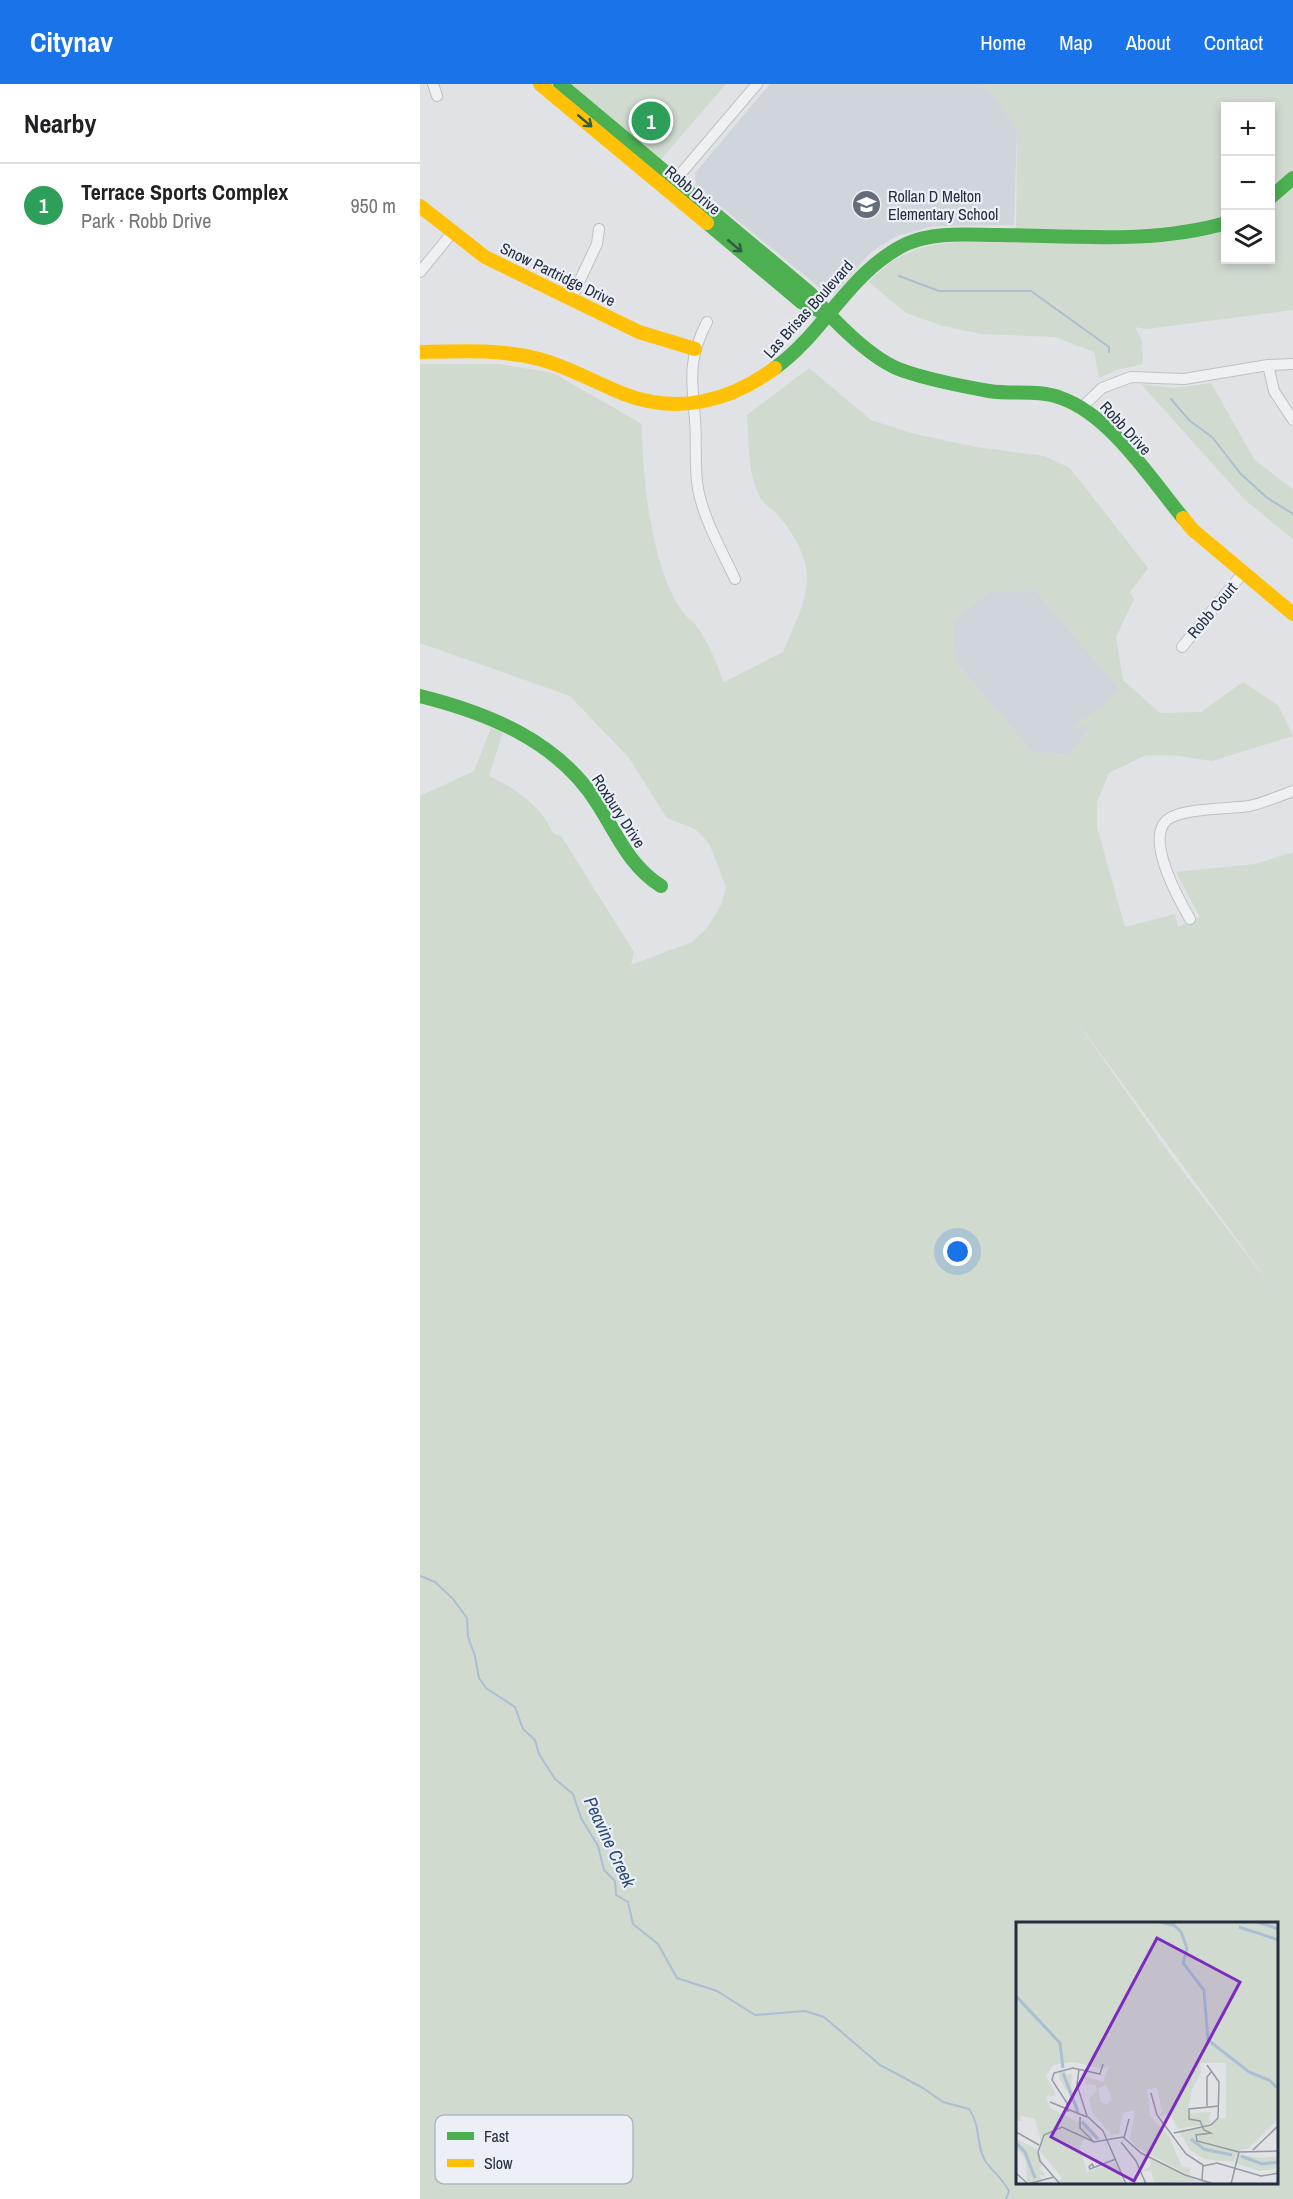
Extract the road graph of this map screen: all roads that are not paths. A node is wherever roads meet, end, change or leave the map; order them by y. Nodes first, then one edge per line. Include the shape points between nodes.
1 (434, 84) edge
2 (540, 84) edge
3 (560, 84) edge
4 (758, 84) edge
5 (437, 96) dead end
6 (1293, 178) edge
7 (677, 179) junction
8 (667, 190) junction
9 (1275, 194) edge
10 (420, 206) edge
11 (1221, 224) edge
12 (599, 229) dead end
13 (452, 233) junction
14 (420, 272) edge
15 (571, 299) junction
16 (828, 315) junction
17 (707, 322) dead end
18 (695, 349) junction
19 (420, 352) edge
20 (1293, 364) edge
21 (1268, 365) junction
22 (694, 403) junction
23 (1082, 407) junction
24 (1293, 420) edge
25 (1243, 573) junction
26 (735, 579) dead end
27 (1293, 614) edge
28 (1182, 647) dead end
29 (420, 696) edge
30 (1293, 791) edge
31 (661, 886) dead end
32 (1190, 919) dead end

1 - 5 street
2 -> 8 street, Robb Drive
3 - 7 street, Robb Drive
4 - 7 street
6 - 9 street
7 - 8 street
7 - 16 street, Robb Drive via 810,293
8 -> 16 street, Robb Drive via 801,302
10 - 13 street, Snow Partridge Drive
11 - 16 street, Las Brisas Boulevard via 1156,236 918,238 875,261
12 - 15 street via 597,244
13 - 14 street
13 - 15 street, Snow Partridge Drive via 486,257
15 - 18 street, Snow Partridge Drive via 639,332
16 - 22 street, Las Brisas Boulevard via 770,375 735,393
16 - 23 street, Robb Drive via 902,371 990,391 1042,393
17 - 18 street
18 - 22 street via 690,378
19 - 22 street, Las Brisas Boulevard via 523,355 636,399 664,404
20 - 21 street
21 - 23 street via 1184,379 1124,378 1102,388
21 - 24 street via 1274,391
22 - 26 street via 700,498
23 - 25 street, Robb Drive via 1111,432 1193,530
25 - 27 street, Robb Drive
25 - 28 street, Robb Court
29 - 31 street, Roxbury Drive via 502,723 553,754 595,799 641,874
30 - 32 street via 1249,806 1178,815 1165,822 1160,831 1167,876

